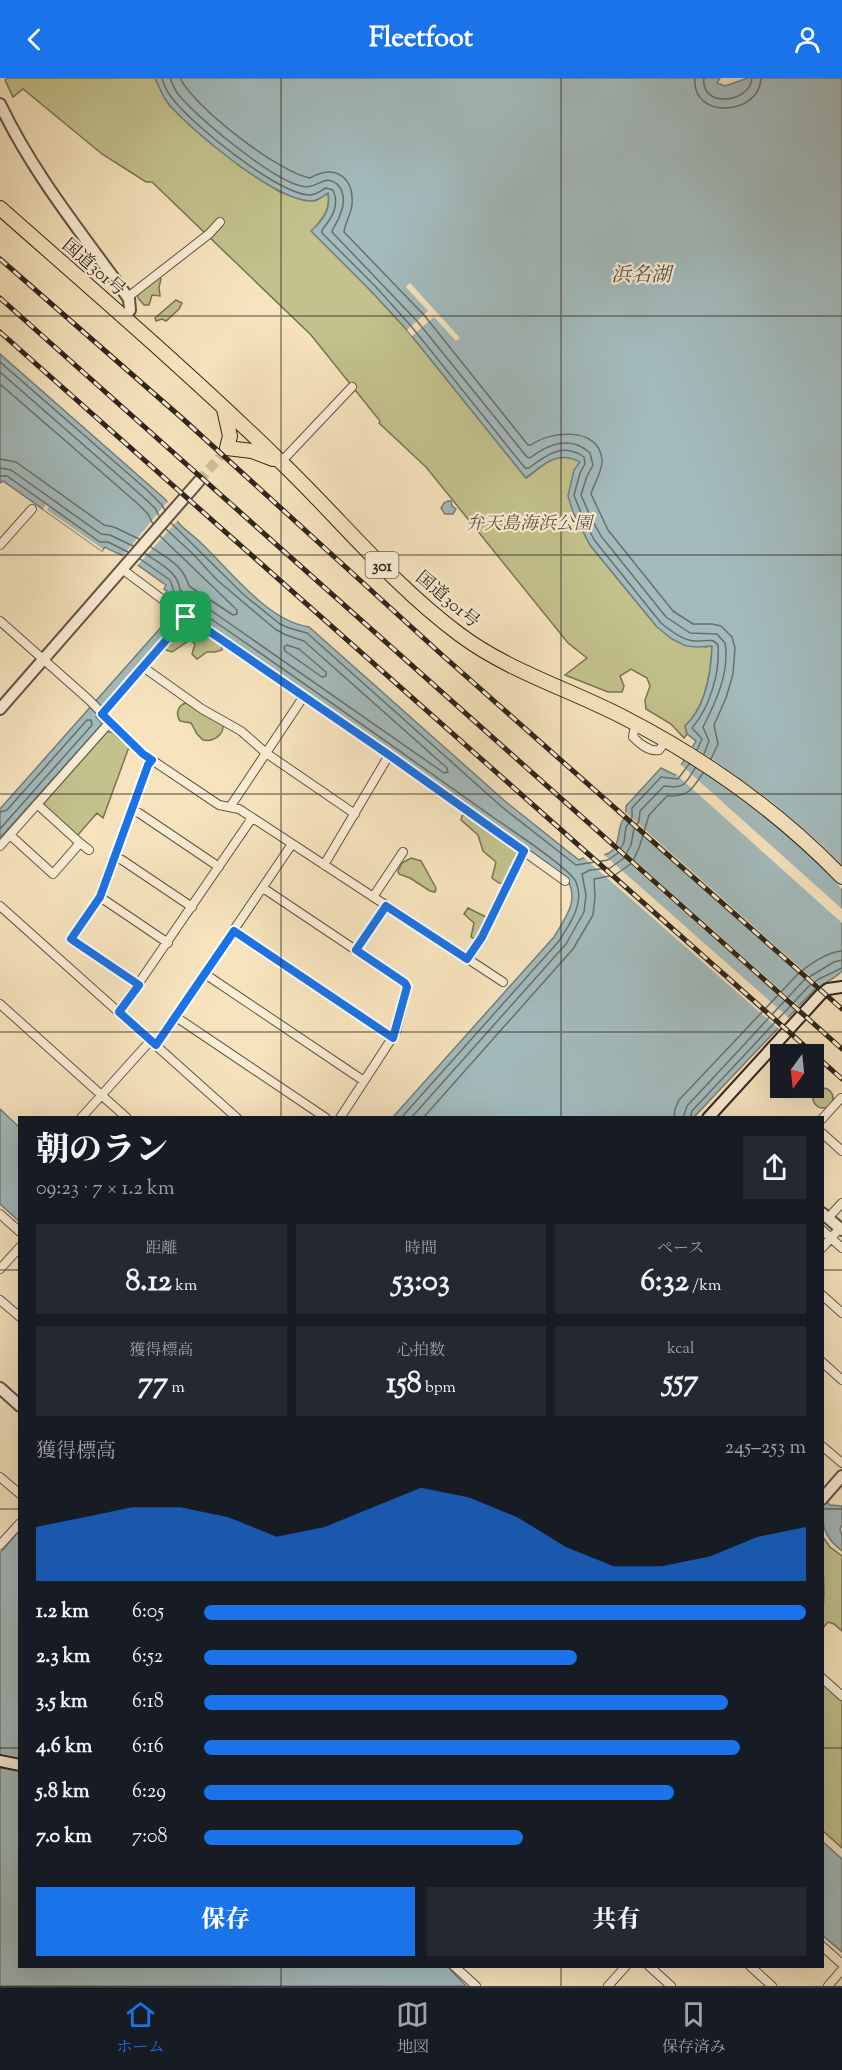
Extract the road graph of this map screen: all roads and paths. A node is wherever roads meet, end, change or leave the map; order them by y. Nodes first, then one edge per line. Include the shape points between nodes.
1 (0, 104) edge
2 (0, 208) edge
3 (220, 222) dead end
4 (128, 297) junction
5 (124, 318) junction
6 (352, 387) dead end
7 (224, 409) junction
8 (281, 462) junction
9 (199, 481) tunnel mouth
10 (32, 509) dead end
11 (0, 545) edge
12 (125, 566) junction
13 (185, 616) junction
14 (0, 621) edge
15 (44, 660) junction
16 (142, 667) junction
17 (304, 696) junction
18 (0, 709) edge
19 (101, 714) junction
20 (110, 722) junction
21 (266, 753) junction
22 (389, 755) junction
23 (152, 760) junction
24 (37, 804) junction
25 (230, 807) junction
26 (131, 811) junction
27 (355, 814) junction
28 (252, 818) junction
29 (10, 835) junction
30 (80, 843) junction
31 (292, 844) junction
32 (0, 846) edge
33 (89, 850) dead end
34 (524, 851) junction
35 (402, 852) dead end
36 (114, 857) junction
37 (324, 865) junction
38 (219, 867) junction
39 (842, 877) edge
40 (565, 881) dead end
41 (263, 888) junction
42 (100, 897) junction
43 (373, 897) junction
44 (0, 906) edge
45 (386, 906) junction
46 (192, 907) junction
47 (234, 931) junction
48 (168, 943) junction
49 (356, 950) junction
50 (467, 959) junction
51 (205, 974) junction
52 (502, 982) dead end
53 (139, 985) junction
54 (842, 987) edge
55 (0, 1004) edge
56 (119, 1012) junction
57 (176, 1017) junction
58 (393, 1038) junction
59 (153, 1043) junction
60 (364, 1081) junction
61 (102, 1095) junction
62 (841, 1098) edge
63 (83, 1116) edge
64 (125, 1116) edge
65 (235, 1116) edge
66 (323, 1116) edge
67 (341, 1116) edge
68 (712, 1116) edge
69 (824, 1117) edge
70 (824, 1135) edge
71 (842, 1151) edge
72 (842, 1203) edge
73 (0, 1214) edge
74 (825, 1215) edge
75 (841, 1229) edge
76 (18, 1230) edge
77 (824, 1232) edge
78 (831, 1238) junction
79 (824, 1246) edge
80 (842, 1248) edge
81 (18, 1249) edge
82 (0, 1269) edge
83 (824, 1297) edge
84 (0, 1300) edge
85 (842, 1313) edge
86 (18, 1315) edge
87 (824, 1364) edge
88 (842, 1380) edge
89 (0, 1388) edge
90 (18, 1404) edge
91 (824, 1448) edge
92 (842, 1463) edge
93 (842, 1476) edge
94 (0, 1477) edge
95 (18, 1492) edge
96 (824, 1497) edge
97 (18, 1525) edge
98 (0, 1545) edge
99 (824, 1680) edge
100 (842, 1696) edge
101 (0, 1761) edge
102 (18, 1765) edge
103 (824, 1948) edge
104 (842, 1964) edge
105 (456, 1968) edge
106 (624, 1968) edge
107 (651, 1968) edge
108 (752, 1968) edge
109 (842, 1970) edge
110 (476, 1986) edge
111 (608, 1986) edge
112 (671, 1986) edge
113 (772, 1986) edge
114 (828, 1986) edge

1 - 4 street via 19,142
2 - 5 highway, 国道301号 / 301
3 - 4 street
4 - 5 street via 130,310
5 - 7 highway, 国道301号 / 301
6 - 8 street
7 - 8 highway, 国道301号 / 301
7 - 8 highway via 230,436 225,450 252,451
8 - 39 highway, 国道301号 / 301 via 409,591 456,632 497,658 637,725 712,768 767,808
9 - 12 street
10 - 11 street
12 - 13 street
12 - 15 street
13 - 16 street
13 - 17 street
14 - 15 street
15 - 18 street
15 - 19 street
16 - 19 street
16 - 21 street via 202,709 242,731
17 - 21 street
17 - 22 street
19 - 20 street
20 - 23 street
20 - 24 street
21 - 25 street
21 - 27 street
22 - 27 street
22 - 34 street
23 - 25 street via 219,805
23 - 26 street
24 - 29 street
24 - 30 street
25 - 28 street
26 - 36 street
26 - 38 street
27 - 37 street
28 - 31 street
28 - 38 street
29 - 30 street via 52,874
29 - 32 street
30 - 33 street
31 - 37 street
31 - 41 street
34 - 40 street
34 - 50 street
35 - 43 street
36 - 42 street
36 - 46 street
37 - 43 street
38 - 46 street
41 - 47 street
41 - 49 street
42 - 48 street
42 - 53 street via 71,939
43 - 45 street
44 - 56 street
45 - 49 street
45 - 50 street
46 - 48 street
47 - 51 street
47 - 58 street
48 - 53 street
49 - 58 street via 407,987
50 - 52 street
51 - 57 street
51 - 60 street
53 - 56 street
54 - 68 street via 821,994
55 - 61 street
56 - 59 street
57 - 59 street
57 - 66 street
58 - 60 street
59 - 61 street
59 - 65 street
60 - 67 street
61 - 63 street
61 - 64 street
62 - 69 street
70 - 71 street
72 - 74 street
73 - 76 street
74 - 75 street
75 - 78 street
77 - 78 street
78 - 79 street
78 - 80 street
81 - 82 street
83 - 85 street
84 - 86 street
87 - 88 street
89 - 90 street
91 - 92 street
93 - 96 street
94 - 95 street
97 - 98 street
99 - 100 street
101 - 102 street
103 - 104 street
105 - 110 street
106 - 111 street
107 - 112 street
108 - 113 street
109 - 114 street

